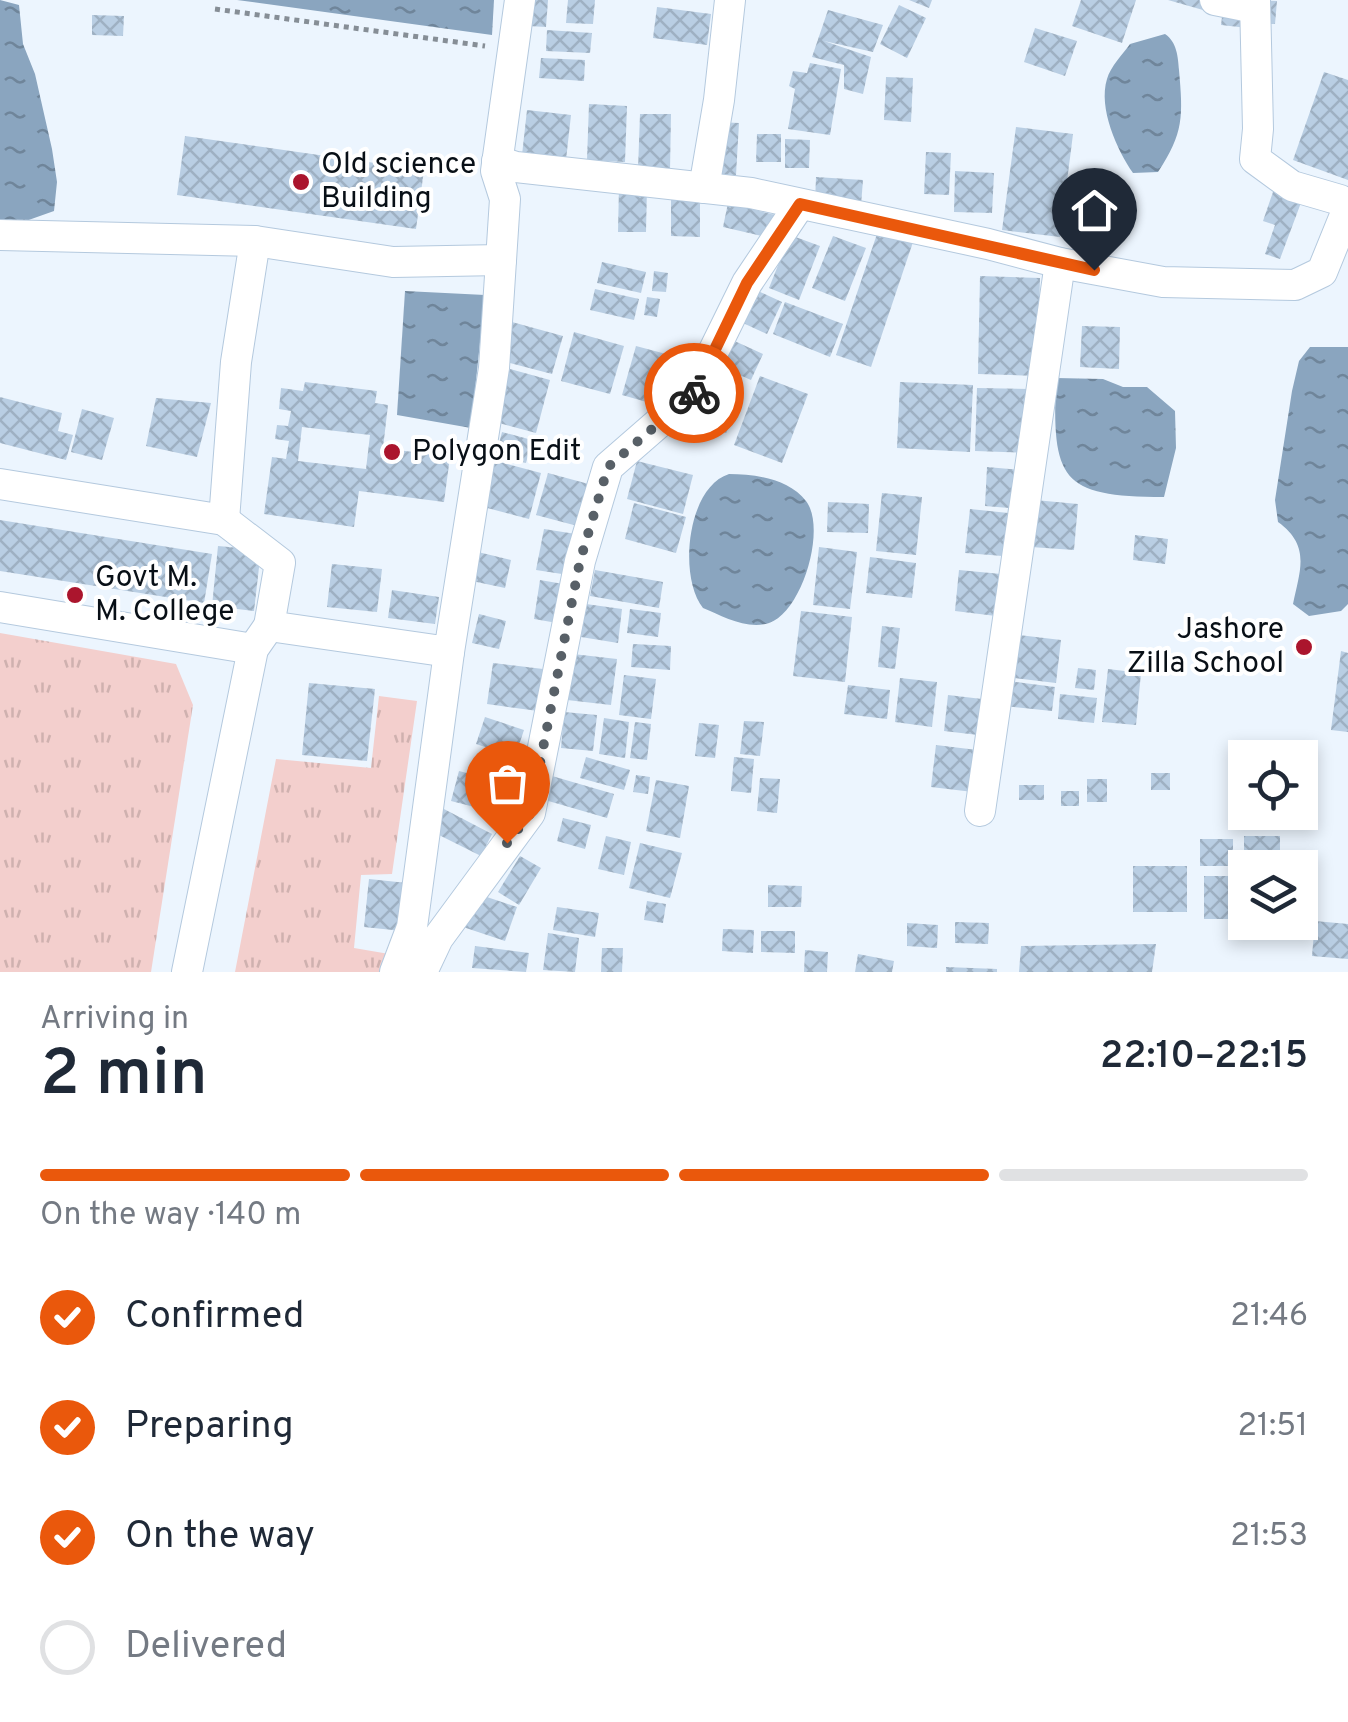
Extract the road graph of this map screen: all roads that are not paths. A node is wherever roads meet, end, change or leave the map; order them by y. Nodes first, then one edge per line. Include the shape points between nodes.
1 (520, 0) edge
2 (730, 0) edge
3 (1216, 0) edge
4 (1255, 4) edge
5 (497, 161) junction
6 (704, 188) junction
7 (800, 204) junction
8 (1344, 204) edge
9 (0, 235) edge
10 (255, 241) junction
11 (501, 260) junction
12 (1060, 264) junction
13 (0, 484) edge
14 (224, 520) junction
15 (0, 606) edge
16 (261, 638) junction
17 (449, 652) junction
18 (980, 811) dead end
19 (187, 972) edge
20 (396, 972) edge
21 (422, 972) edge

1 - 5 street
2 - 6 street
3 - 4 street
4 - 8 street via 1254,159 1292,186
5 - 6 street
5 - 11 street via 505,199
6 - 7 street
7 - 12 street
7 - 21 street via 747,283 694,393 608,467 580,561 530,814 438,938
8 - 12 street via 1322,272 1295,285 1163,282
9 - 10 street
10 - 11 street via 393,262
10 - 14 street via 236,362
11 - 17 street via 494,368
12 - 18 street
13 - 14 street
14 - 16 street via 280,563
15 - 16 street
16 - 17 street
16 - 19 street
17 - 20 street via 412,927

